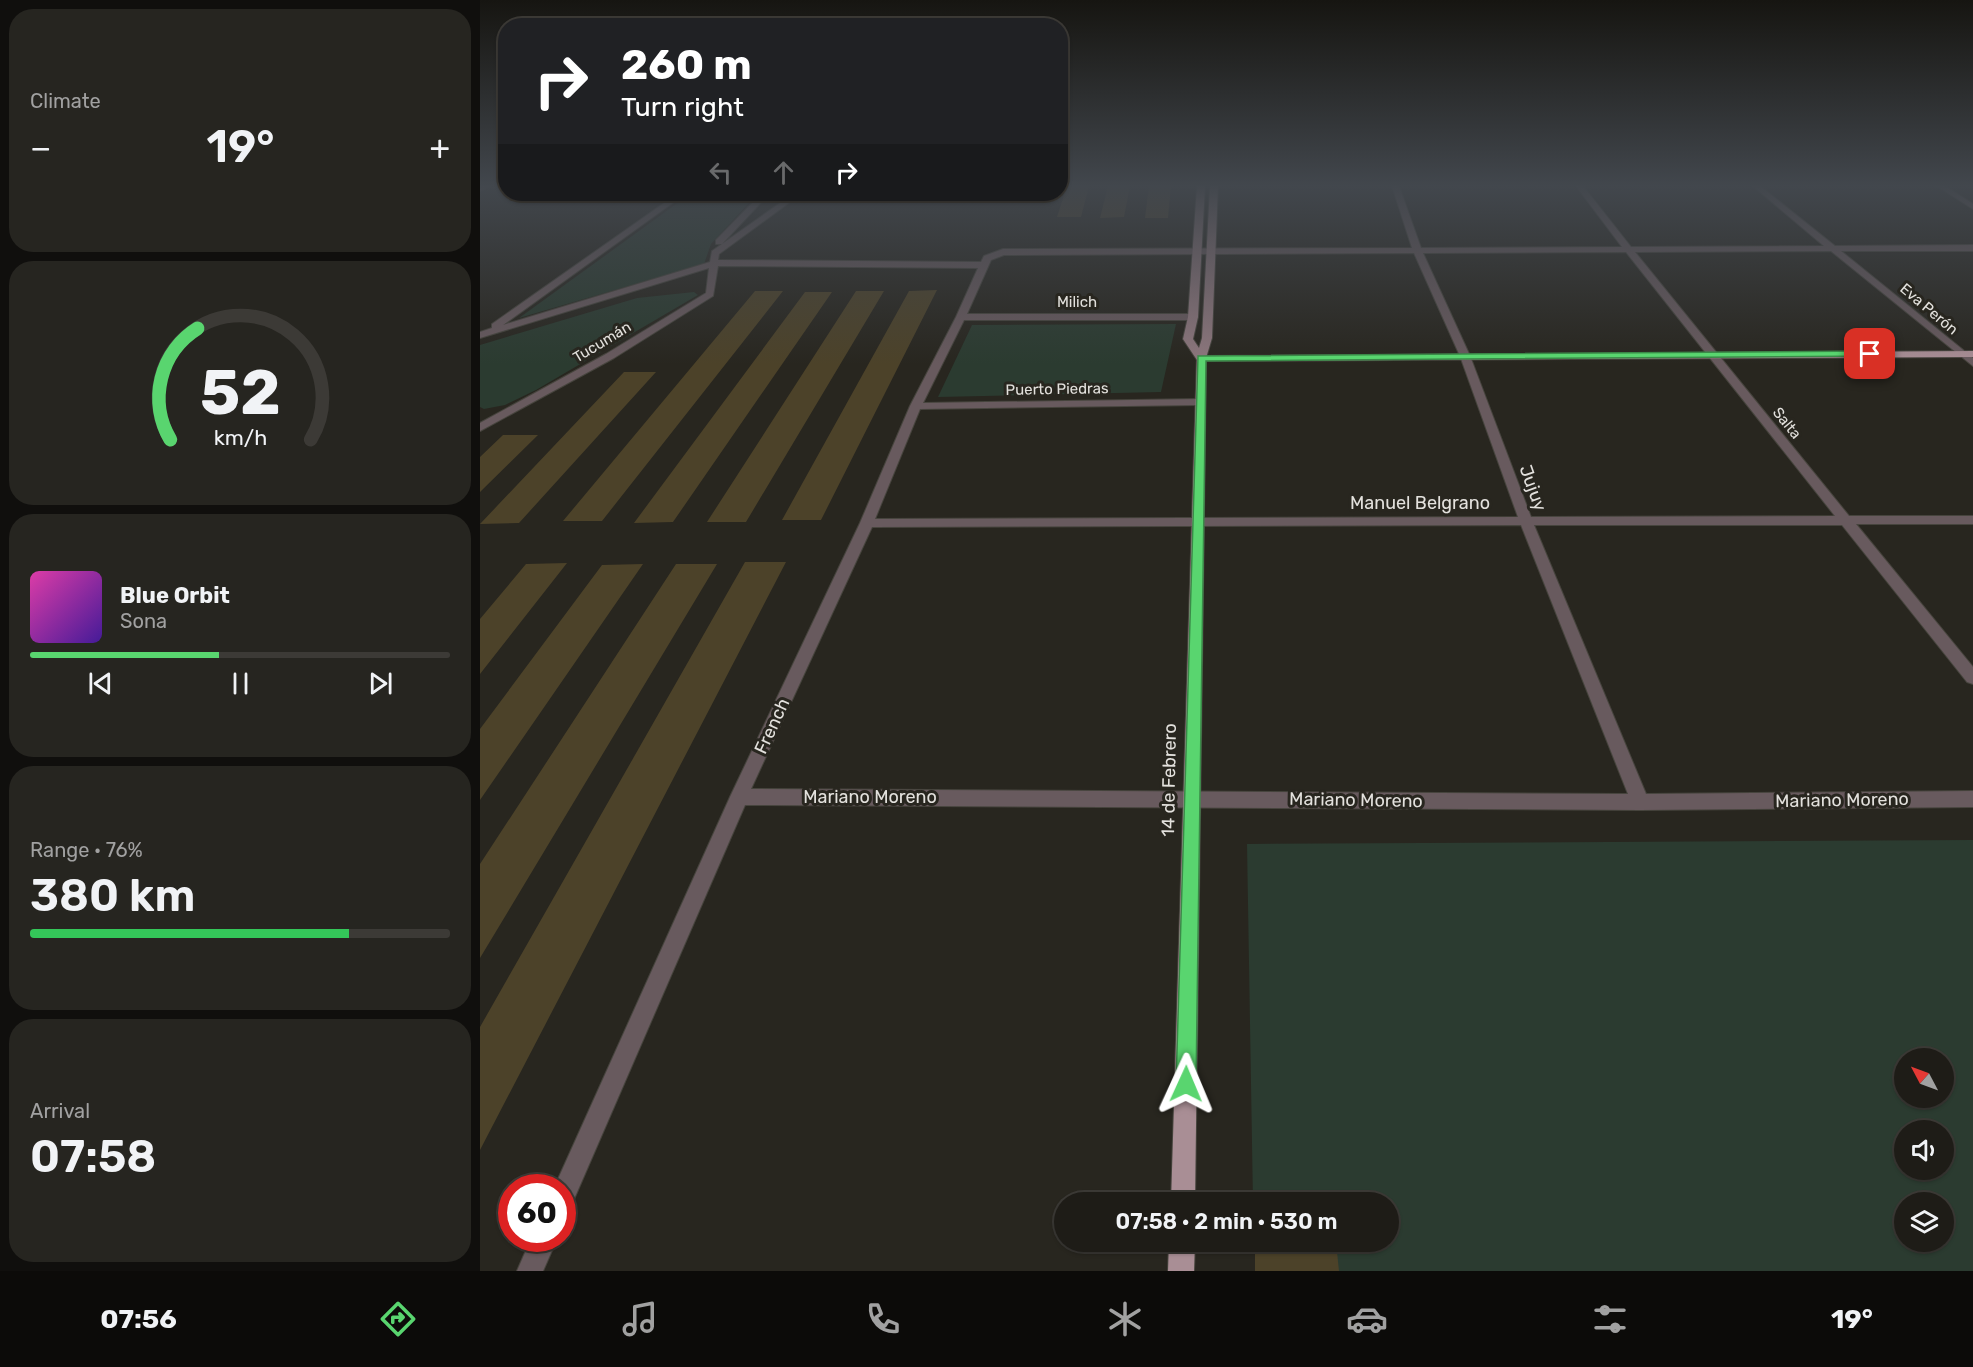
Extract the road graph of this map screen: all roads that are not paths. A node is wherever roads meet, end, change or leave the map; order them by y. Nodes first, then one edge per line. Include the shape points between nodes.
1 (608, 245) edge
2 (718, 245) edge
3 (731, 245) edge
4 (1197, 245) edge
5 (1211, 245) edge
6 (1416, 245) edge
7 (1626, 245) edge
8 (1830, 245) edge
9 (1973, 248) edge
10 (1211, 249) junction
11 (1417, 249) junction
12 (1835, 249) junction
13 (1197, 250) junction
14 (1630, 250) junction
15 (715, 258) junction
16 (986, 261) junction
17 (961, 317) junction
18 (1193, 317) junction
19 (481, 335) edge
20 (1711, 354) junction
21 (1967, 354) edge
22 (1465, 356) junction
23 (1201, 358) junction
24 (1973, 363) edge
25 (1199, 402) junction
26 (916, 406) junction
27 (481, 426) edge
28 (1197, 520) junction
29 (1847, 520) junction
30 (1973, 520) edge
31 (1526, 521) junction
32 (867, 523) junction
33 (1973, 678) edge
34 (739, 796) junction
35 (1193, 798) junction
36 (1973, 799) edge
37 (1640, 802) junction
38 (572, 1174) edge
39 (1183, 1192) edge
40 (538, 1252) edge
41 (1182, 1252) edge
42 (530, 1271) edge
43 (1181, 1271) edge

1 - 19 street
2 - 15 street
3 - 15 street
4 - 13 main road, 14 de Febrero
5 - 10 main road, 14 de Febrero
6 - 11 street, Jujuy
7 - 14 street, Salta
8 - 12 street, Eva Perón
9 - 12 street
10 - 11 street
10 - 13 street
10 - 23 main road, 14 de Febrero via 1207,338
11 - 14 street
11 - 22 street, Jujuy
12 - 14 street
12 - 21 street, Eva Perón
13 - 16 street via 1003,252
13 - 18 main road, 14 de Febrero
14 - 20 street, Salta
15 - 16 street
15 - 19 street
15 - 27 street, Tucumán via 710,294 610,356
16 - 17 street, French
17 - 18 street, Milich
17 - 26 street, French
18 - 23 main road, 14 de Febrero via 1188,339
20 - 21 main road
20 - 22 main road
20 - 29 street, Salta
21 - 24 street, Eva Perón
22 - 23 main road
22 - 31 street, Jujuy
23 - 25 main road, 14 de Febrero
25 - 26 street, Puerto Piedras
25 - 28 main road, 14 de Febrero
26 - 32 street, French
28 - 31 street, Manuel Belgrano
28 - 32 street, Manuel Belgrano
28 - 35 main road, 14 de Febrero
29 - 30 street, Manuel Belgrano
29 - 31 street, Manuel Belgrano
29 - 33 street, Salta
31 - 37 street, Jujuy
32 - 34 street, French
34 - 35 street, Mariano Moreno
34 - 38 street, French
35 - 37 street, Mariano Moreno
35 - 39 main road, 14 de Febrero
36 - 37 street, Mariano Moreno
40 - 42 street
41 - 43 main road

